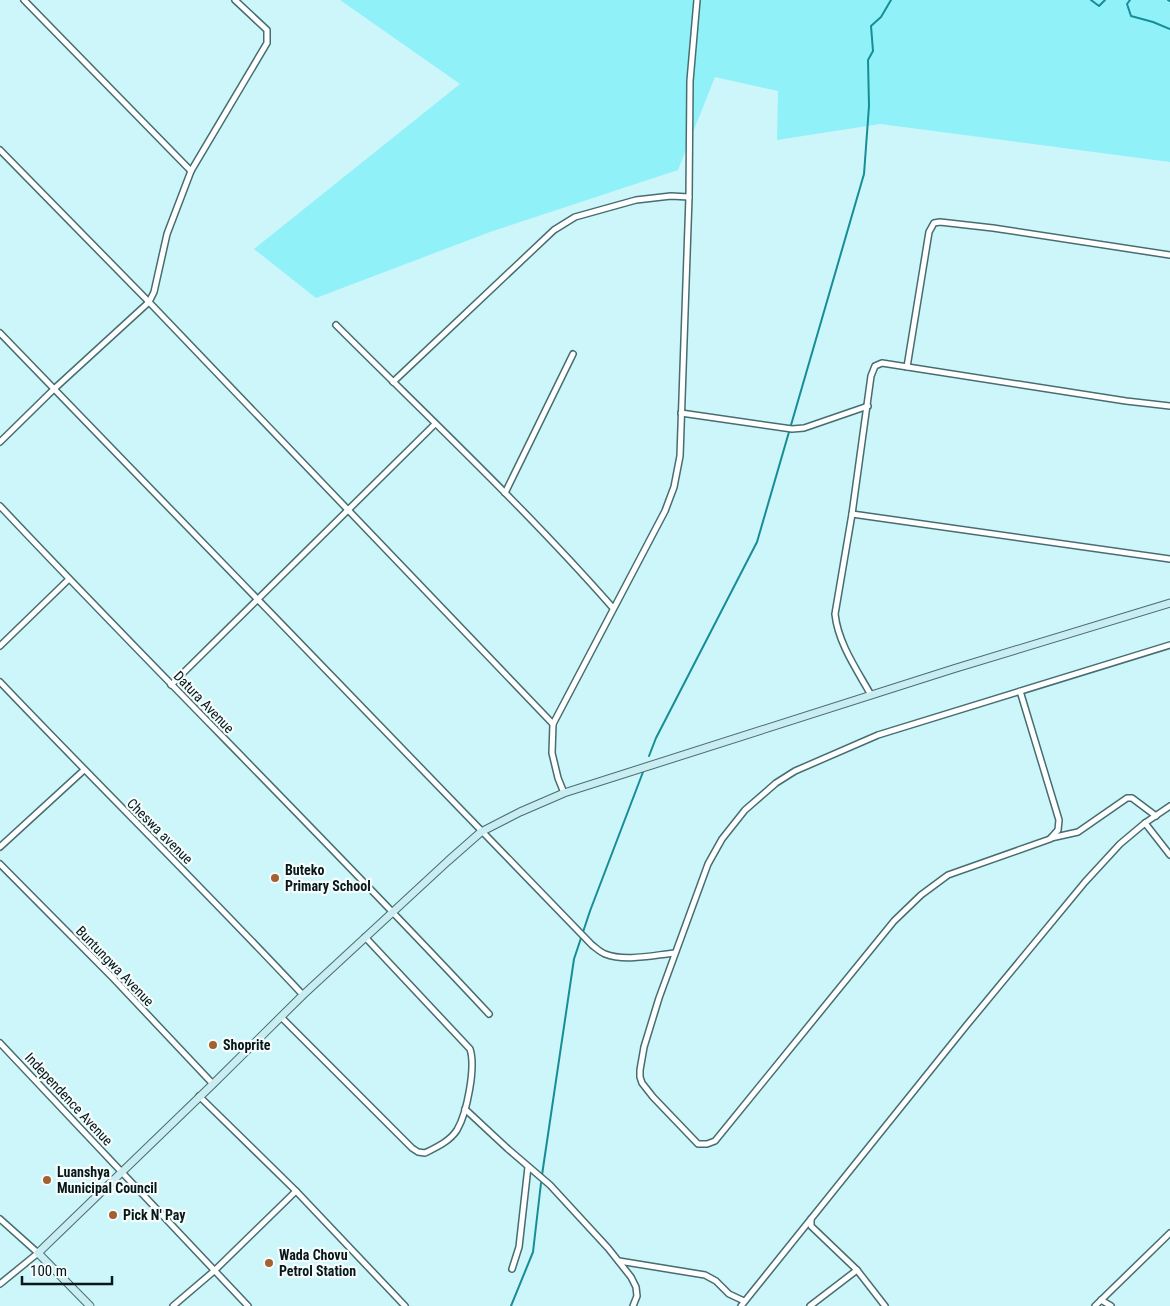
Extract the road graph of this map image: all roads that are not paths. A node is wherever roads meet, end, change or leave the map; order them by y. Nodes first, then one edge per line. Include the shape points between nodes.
1 (235, 0) edge
2 (697, 0) edge
3 (27, 1) edge
4 (0, 150) edge
5 (191, 171) junction
6 (689, 198) junction
7 (1170, 255) edge
8 (150, 302) junction
9 (336, 325) dead end
10 (0, 333) edge
11 (573, 354) dead end
12 (907, 367) junction
13 (393, 382) junction
14 (54, 389) junction
15 (868, 406) junction
16 (1170, 406) edge
17 (681, 414) junction
18 (435, 424) junction
19 (0, 442) edge
20 (505, 493) junction
21 (0, 506) edge
22 (347, 510) junction
23 (852, 514) junction
24 (1170, 559) edge
25 (68, 579) junction
26 (257, 600) junction
27 (1170, 603) edge
28 (613, 608) junction
29 (1170, 645) edge
30 (0, 646) edge
31 (0, 682) edge
32 (171, 685) junction
33 (1020, 691) junction
34 (871, 695) junction
35 (553, 724) junction
36 (84, 770) junction
37 (564, 793) junction
38 (1170, 806) edge
39 (1156, 816) junction
40 (1145, 823) junction
41 (481, 832) junction
42 (1050, 839) junction
43 (0, 847) edge
44 (1170, 855) edge
45 (0, 864) edge
46 (394, 911) junction
47 (365, 937) junction
48 (675, 953) junction
49 (303, 995) junction
50 (489, 1014) dead end
51 (281, 1017) junction
52 (1, 1046) edge
53 (214, 1084) junction
54 (199, 1096) junction
55 (465, 1109) junction
56 (528, 1167) junction
57 (122, 1171) junction
58 (296, 1191) junction
59 (0, 1219) edge
60 (811, 1219) junction
61 (1170, 1233) edge
62 (38, 1254) junction
63 (618, 1261) junction
64 (512, 1269) dead end
65 (857, 1270) junction
66 (214, 1271) junction
67 (0, 1284) edge
68 (1101, 1300) junction
69 (743, 1304) edge
70 (90, 1306) edge
71 (173, 1306) edge
72 (248, 1306) edge
73 (405, 1306) edge
74 (633, 1306) edge
75 (810, 1306) edge
76 (885, 1306) edge
77 (1095, 1306) edge
78 (1111, 1306) edge

1 - 5 street via 267,30 267,43
2 - 6 street via 690,81
3 - 5 street
4 - 8 street
5 - 8 street via 167,234
6 - 13 street via 672,196 636,200 575,217 554,230
6 - 17 street
7 - 12 street via 993,228 934,223 929,232
8 - 14 street
8 - 22 street
9 - 13 street
10 - 14 street
11 - 20 street
12 - 15 street via 882,363 875,366 870,376
12 - 16 street
13 - 18 street
14 - 19 street
14 - 26 street
15 - 17 street via 804,428 792,429
15 - 23 street
17 - 28 street via 680,456 674,486 665,511
18 - 20 street
18 - 22 street
20 - 28 street
21 - 25 street, Datura Avenue
22 - 26 street
22 - 35 street
23 - 24 street
23 - 34 street via 837,597 836,624 840,638
25 - 30 street
25 - 32 street, Datura Avenue
26 - 32 street
26 - 41 street
27 - 34 main road
28 - 35 street
29 - 33 street
31 - 36 street, Cheswa avenue
32 - 46 street, Datura Avenue
33 - 42 street via 1059,820 1058,830
33 - 48 street via 878,734 803,767 776,783 745,810 714,852
34 - 37 main road
35 - 37 street via 552,754
36 - 43 street
36 - 49 street, Cheswa avenue
37 - 41 main road
38 - 39 street
39 - 40 street
39 - 42 street via 1132,798 1127,798 1078,832
40 - 44 street
40 - 60 street via 1120,844 1085,882
41 - 46 main road
41 - 48 street via 601,952 626,957
42 - 48 street via 948,875 921,895 894,921 715,1141 707,1144 698,1144 653,1097 640,1077 644,1047
45 - 53 street, Buntungwa Avenue
46 - 47 main road
46 - 50 street, Datura Avenue
47 - 49 main road
47 - 55 street via 470,1049 472,1067
49 - 51 main road
51 - 53 main road
51 - 55 street via 402,1140 418,1152 425,1154 446,1141 458,1128
52 - 57 street, Independence Avenue
53 - 54 main road
54 - 57 main road
54 - 58 street
55 - 56 street
56 - 63 street via 550,1185
56 - 64 street via 519,1247
57 - 62 main road
57 - 66 street, Independence Avenue
58 - 66 street
58 - 73 street
59 - 62 street
60 - 65 street via 811,1226
60 - 69 street
61 - 68 street
62 - 67 street
62 - 70 main road
63 - 69 street via 705,1275
63 - 74 street via 636,1287
65 - 75 street
65 - 76 street
66 - 71 street
66 - 72 street, Independence Avenue
68 - 77 street
68 - 78 street

